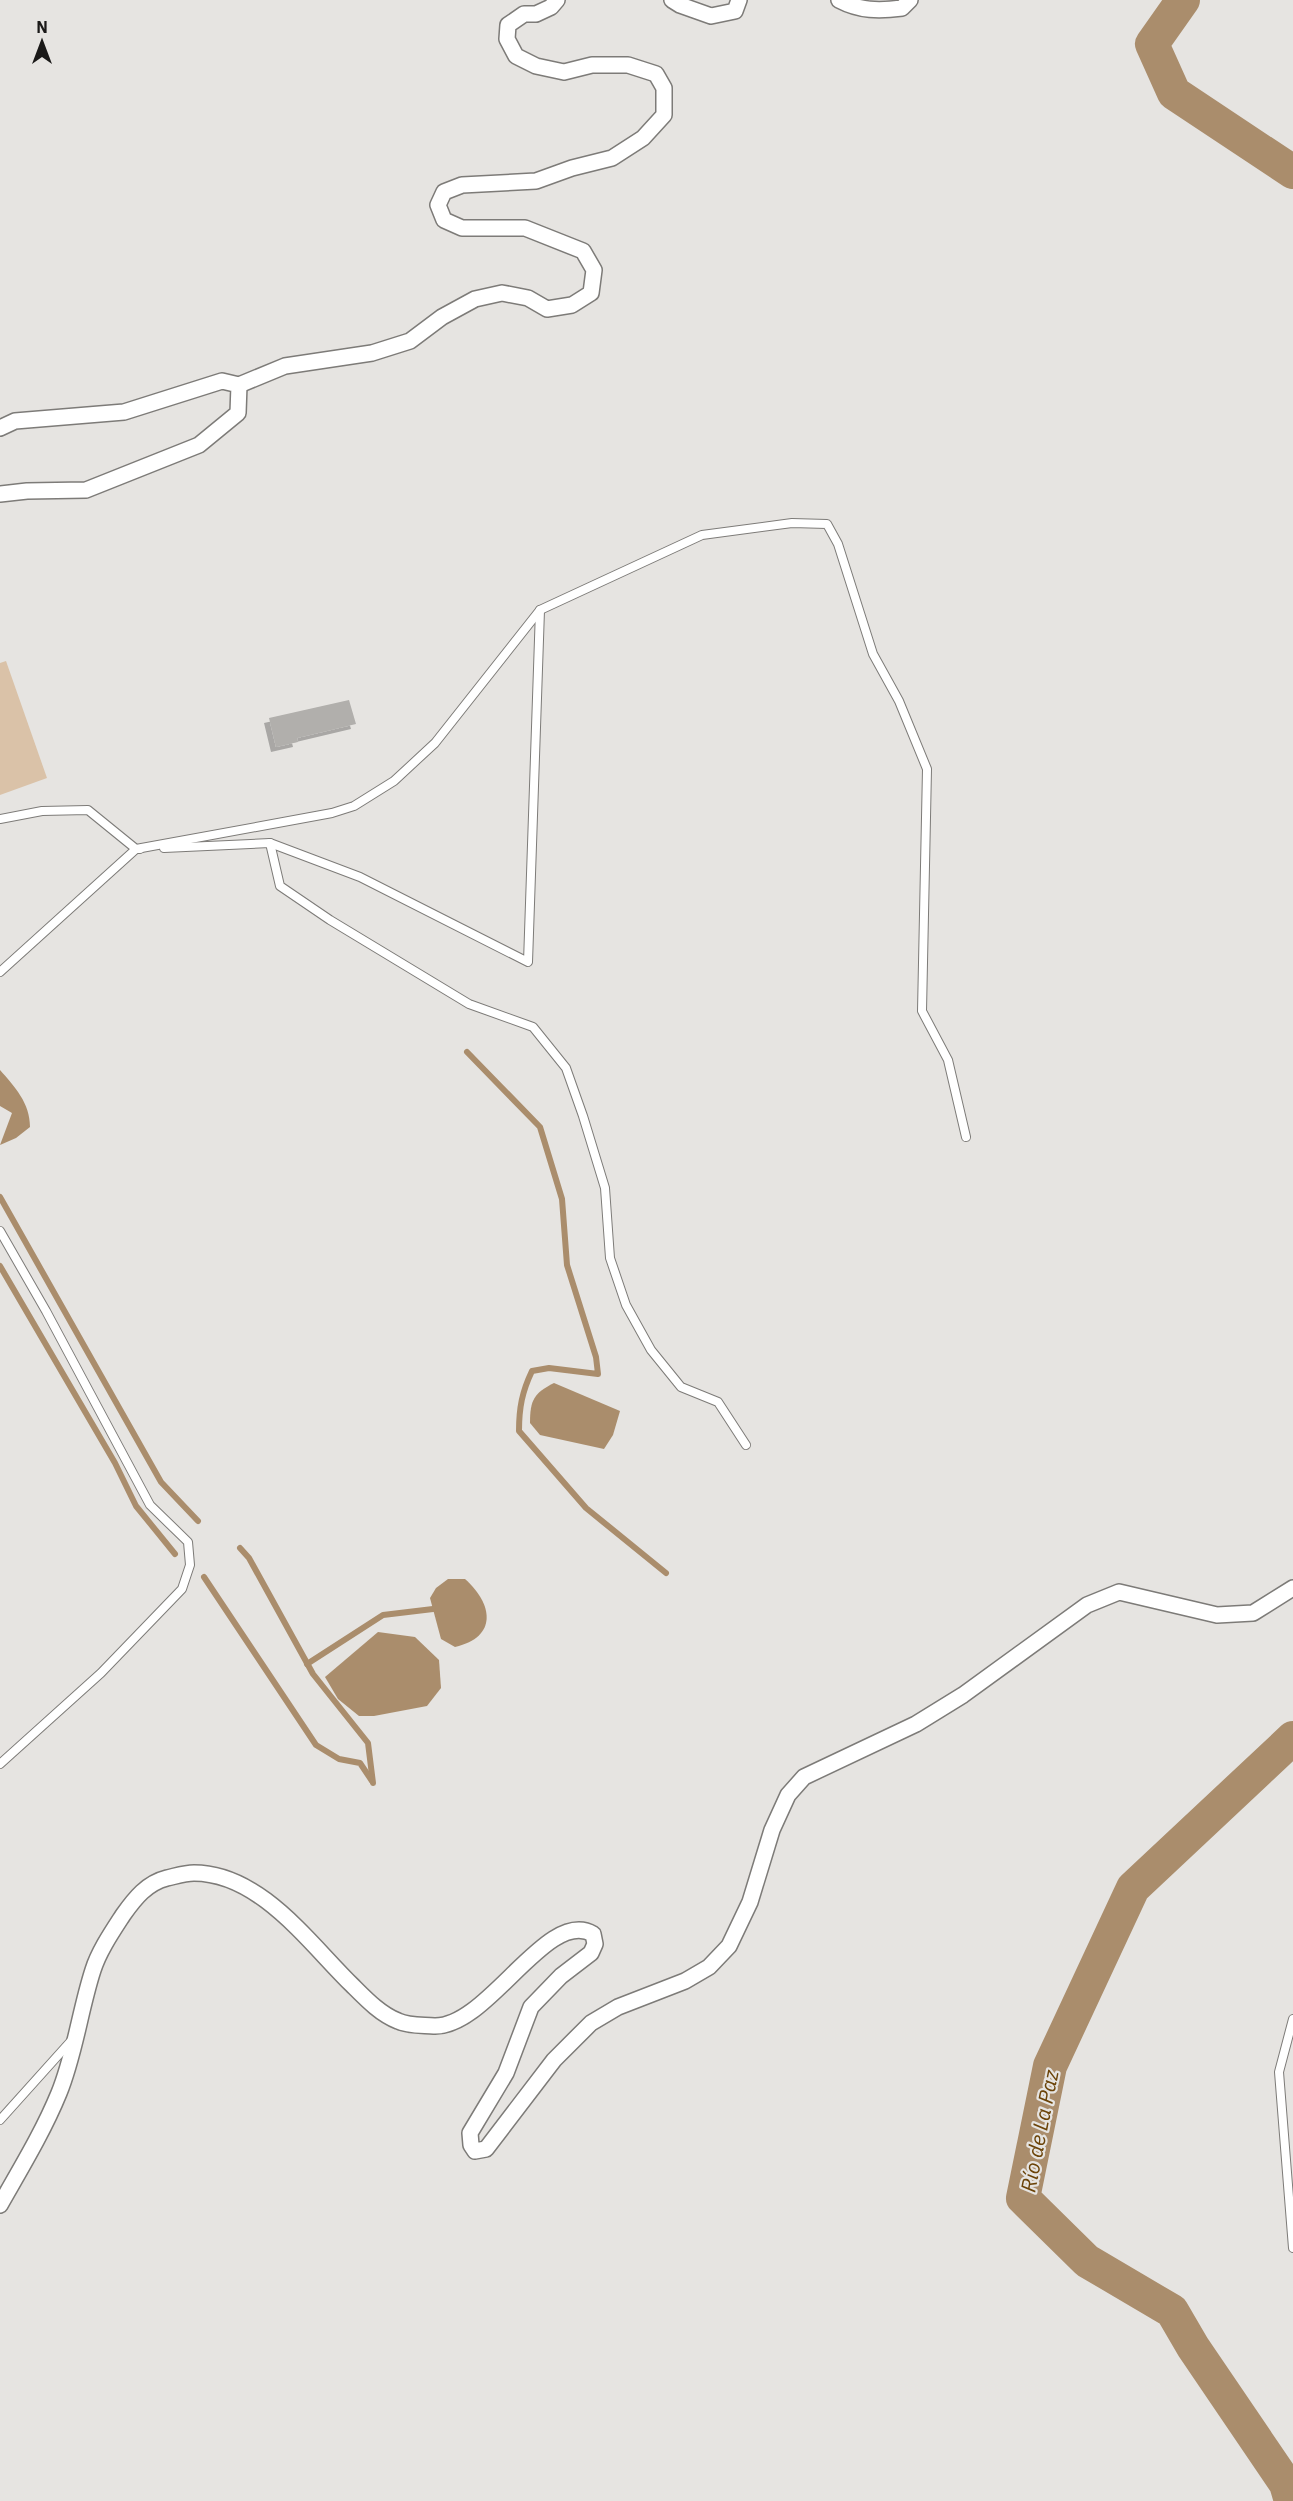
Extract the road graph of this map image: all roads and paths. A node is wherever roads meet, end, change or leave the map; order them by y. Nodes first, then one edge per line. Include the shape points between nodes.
1 (557, 0) edge
2 (672, 0) edge
3 (739, 0) edge
4 (838, 0) edge
5 (910, 0) edge
6 (239, 386) junction
7 (0, 428) edge
8 (0, 494) edge
9 (540, 610) junction
10 (0, 819) edge
11 (270, 843) junction
12 (136, 849) junction
13 (0, 972) edge
14 (966, 1137) dead end
15 (0, 1231) edge
16 (746, 1446) dead end
17 (1293, 1588) edge
18 (0, 1764) edge
19 (1293, 2019) edge
20 (76, 2035) junction
21 (0, 2120) edge
22 (0, 2205) edge
23 (1293, 2248) edge

1 - 6 street via 508,25 507,39 516,56 536,66 564,72 592,65 628,65 656,74 664,88 664,115 643,138 612,158 536,181 462,184 444,192 438,205 444,220 462,228 525,228 583,251 594,270 591,293 572,305 547,309 528,298 502,293 475,299 410,341 372,353 285,366
2 - 3 street via 711,16 735,11
4 - 5 street via 854,8 877,11 902,8
6 - 7 street via 222,381 124,412 15,421
6 - 8 street via 238,413 199,445 86,490
9 - 11 lane via 528,962 360,877
9 - 12 lane via 435,744 394,781 354,806
9 - 14 lane via 702,535 792,524 827,524 838,544 873,654 899,700 927,769 922,1011 948,1060
10 - 12 lane via 42,811 88,810
11 - 12 lane
11 - 16 lane via 280,886 469,1004 533,1027 566,1068 605,1188 610,1258 626,1305 651,1350 681,1387 718,1402
12 - 13 lane
15 - 18 lane via 150,1505 188,1542 190,1565 182,1589 101,1673
17 - 20 street via 1253,1613 1216,1615 1119,1592 1088,1605 916,1724 804,1777 788,1795 772,1830 750,1902 729,1946 709,1967 685,1981 618,2007 591,2023 554,2060 486,2149 475,2151 470,2133 506,2073 531,2007 591,1953 594,1934 586,1929 576,1928 542,1947 466,2017 444,2026 398,2022 370,2003 297,1925 246,1887 211,1874 192,1872 156,1881 135,1898 93,1968
19 - 23 lane via 1279,2072
20 - 21 lane
20 - 22 street via 60,2090 40,2136

